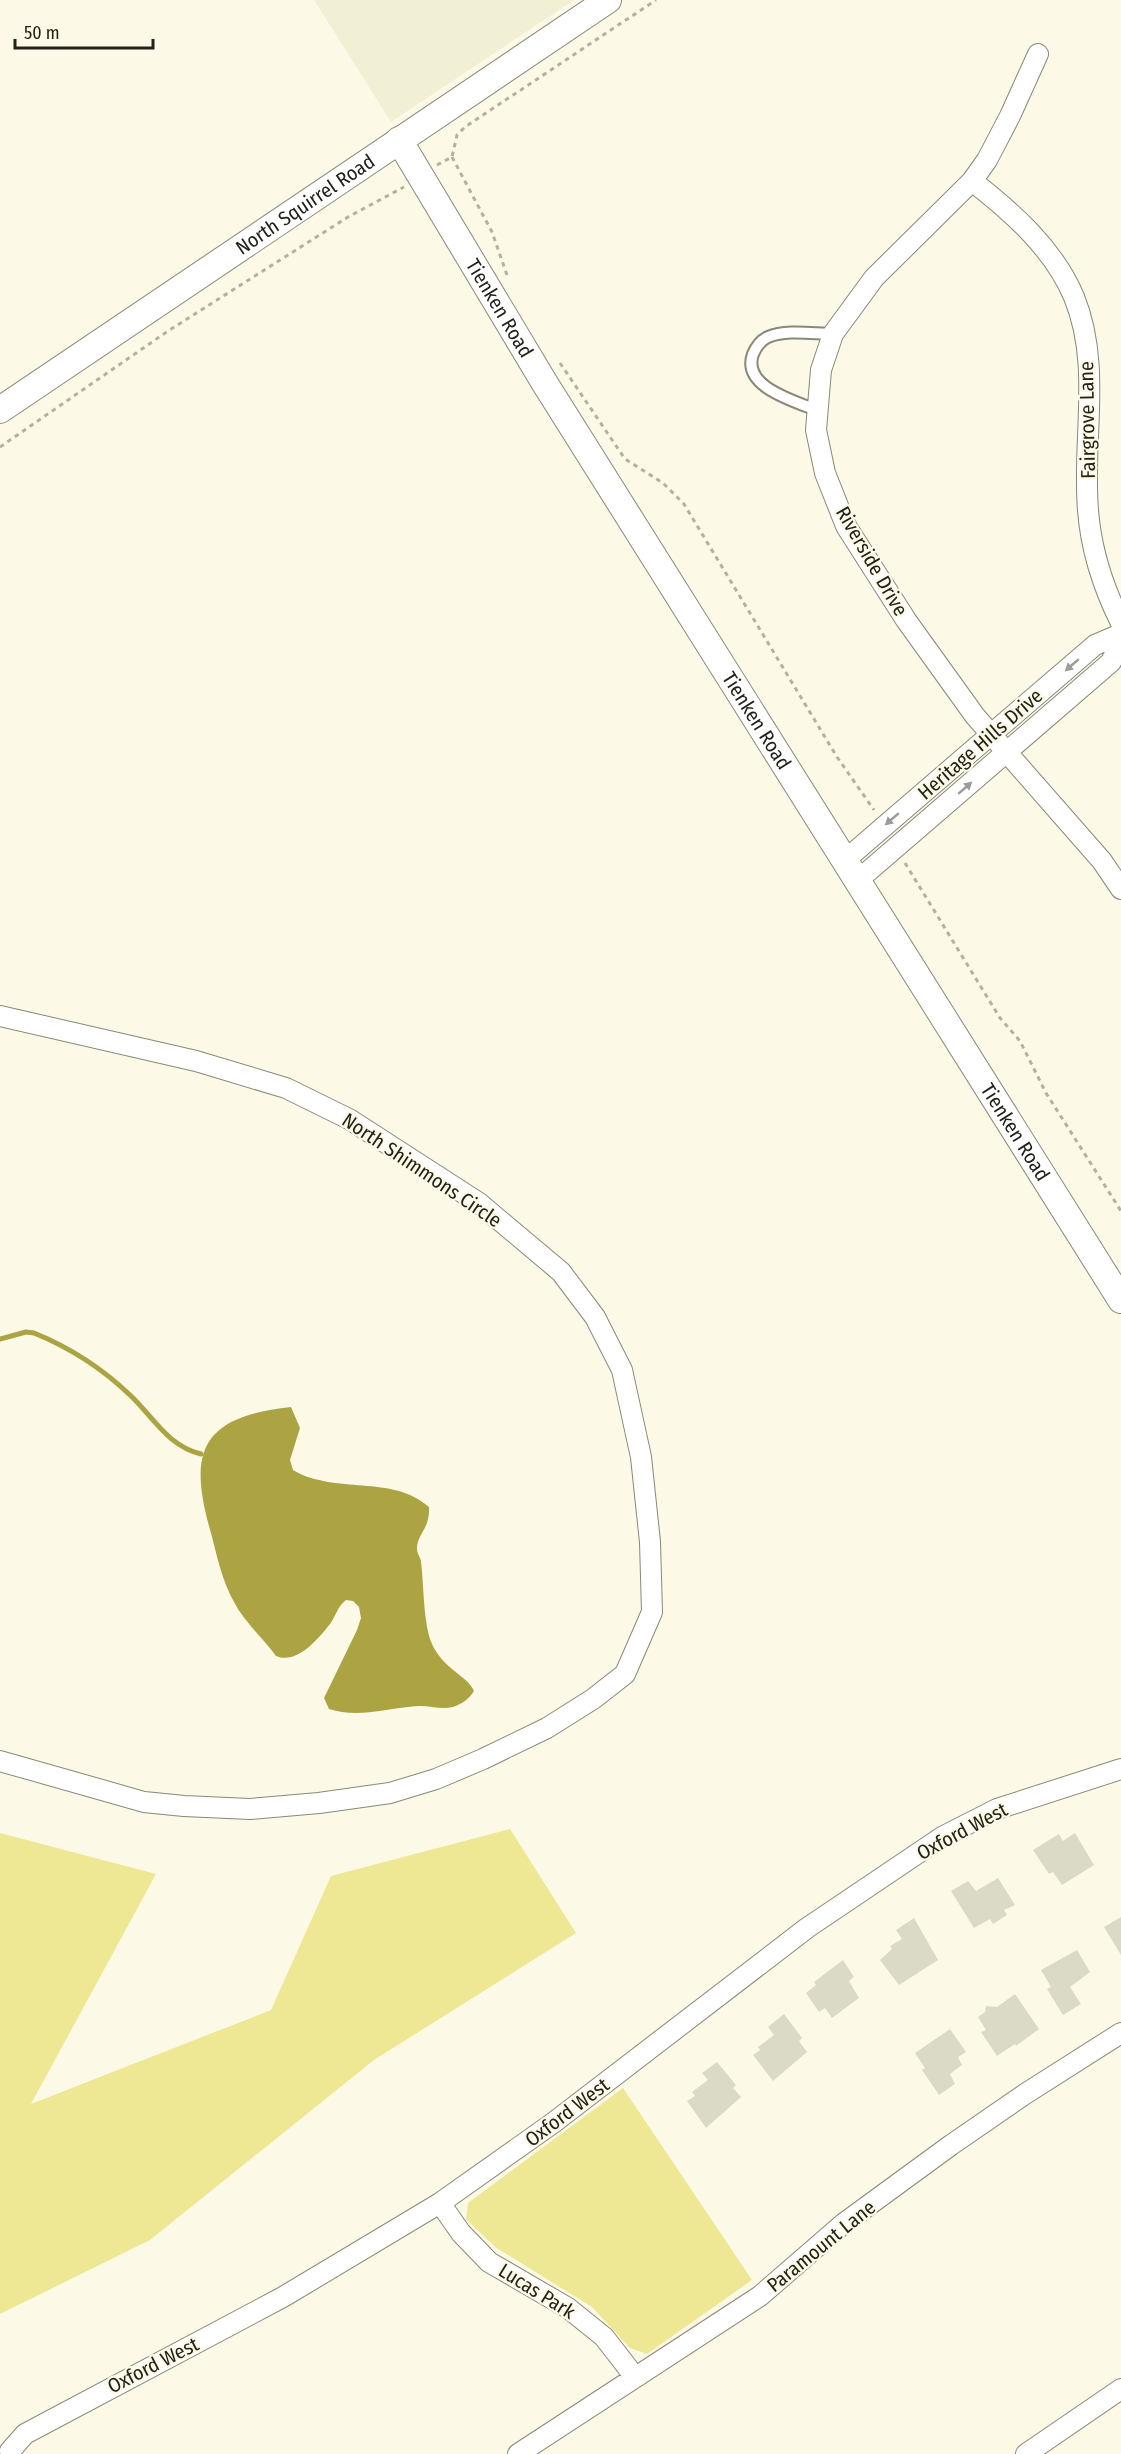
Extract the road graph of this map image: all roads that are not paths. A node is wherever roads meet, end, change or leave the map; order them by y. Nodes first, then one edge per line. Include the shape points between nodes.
1 (608, 0) edge
2 (1038, 54) dead end
3 (399, 140) junction
4 (972, 181) junction
5 (833, 334) junction
6 (0, 410) edge
7 (816, 410) junction
8 (1121, 623) edge
9 (1121, 634) edge
10 (1121, 641) edge
11 (991, 735) junction
12 (1006, 752) junction
13 (850, 871) junction
14 (1121, 889) edge
15 (0, 1016) edge
16 (1121, 1300) edge
17 (0, 1761) edge
18 (1121, 1769) edge
19 (1121, 2033) edge
20 (440, 2203) junction
21 (635, 2378) junction
22 (1121, 2389) edge
23 (11, 2454) edge
24 (518, 2454) edge
25 (1026, 2454) edge

1 - 3 street, North Squirrel Road
2 - 4 street, Riverside Drive via 1010,116
3 - 6 street, North Squirrel Road
3 - 13 street, Tienken Road via 544,382
4 - 5 street, Riverside Drive via 874,278
4 - 8 street, Fairgrove Lane via 999,202 1048,253 1073,296 1089,372 1088,508 1092,547
5 - 7 street, Riverside Drive via 821,370
5 - 7 lane via 767,337 756,346 751,360 755,375 764,386
7 - 11 street, Riverside Drive via 825,473 846,526 911,628
9 -> 11 street, Heritage Hills Drive via 1095,645
10 - 12 street, Heritage Hills Drive via 1111,662
11 - 12 street, Riverside Drive
11 -> 13 street, Heritage Hills Drive via 884,827
13 -> 12 street, Heritage Hills Drive via 896,848
12 - 14 street, Riverside Drive
13 - 16 street, Tienken Road
15 - 17 street, North Shimmons Circle via 196,1060 286,1088 349,1119 479,1203 561,1272 595,1317 622,1370 641,1457 652,1611 625,1674 593,1699 547,1728 436,1779 390,1792 346,1800 233,1809 144,1802
18 - 20 street, Oxford West via 997,1809 942,1837 807,1928 553,2123
19 - 21 street, Paramount Lane via 951,2145 843,2224 760,2296
20 - 21 street, Lucas Park via 461,2233 489,2262 568,2308 604,2337
20 - 23 street, Oxford West via 284,2297 25,2434
21 - 24 street, Paramount Lane
22 - 25 street

